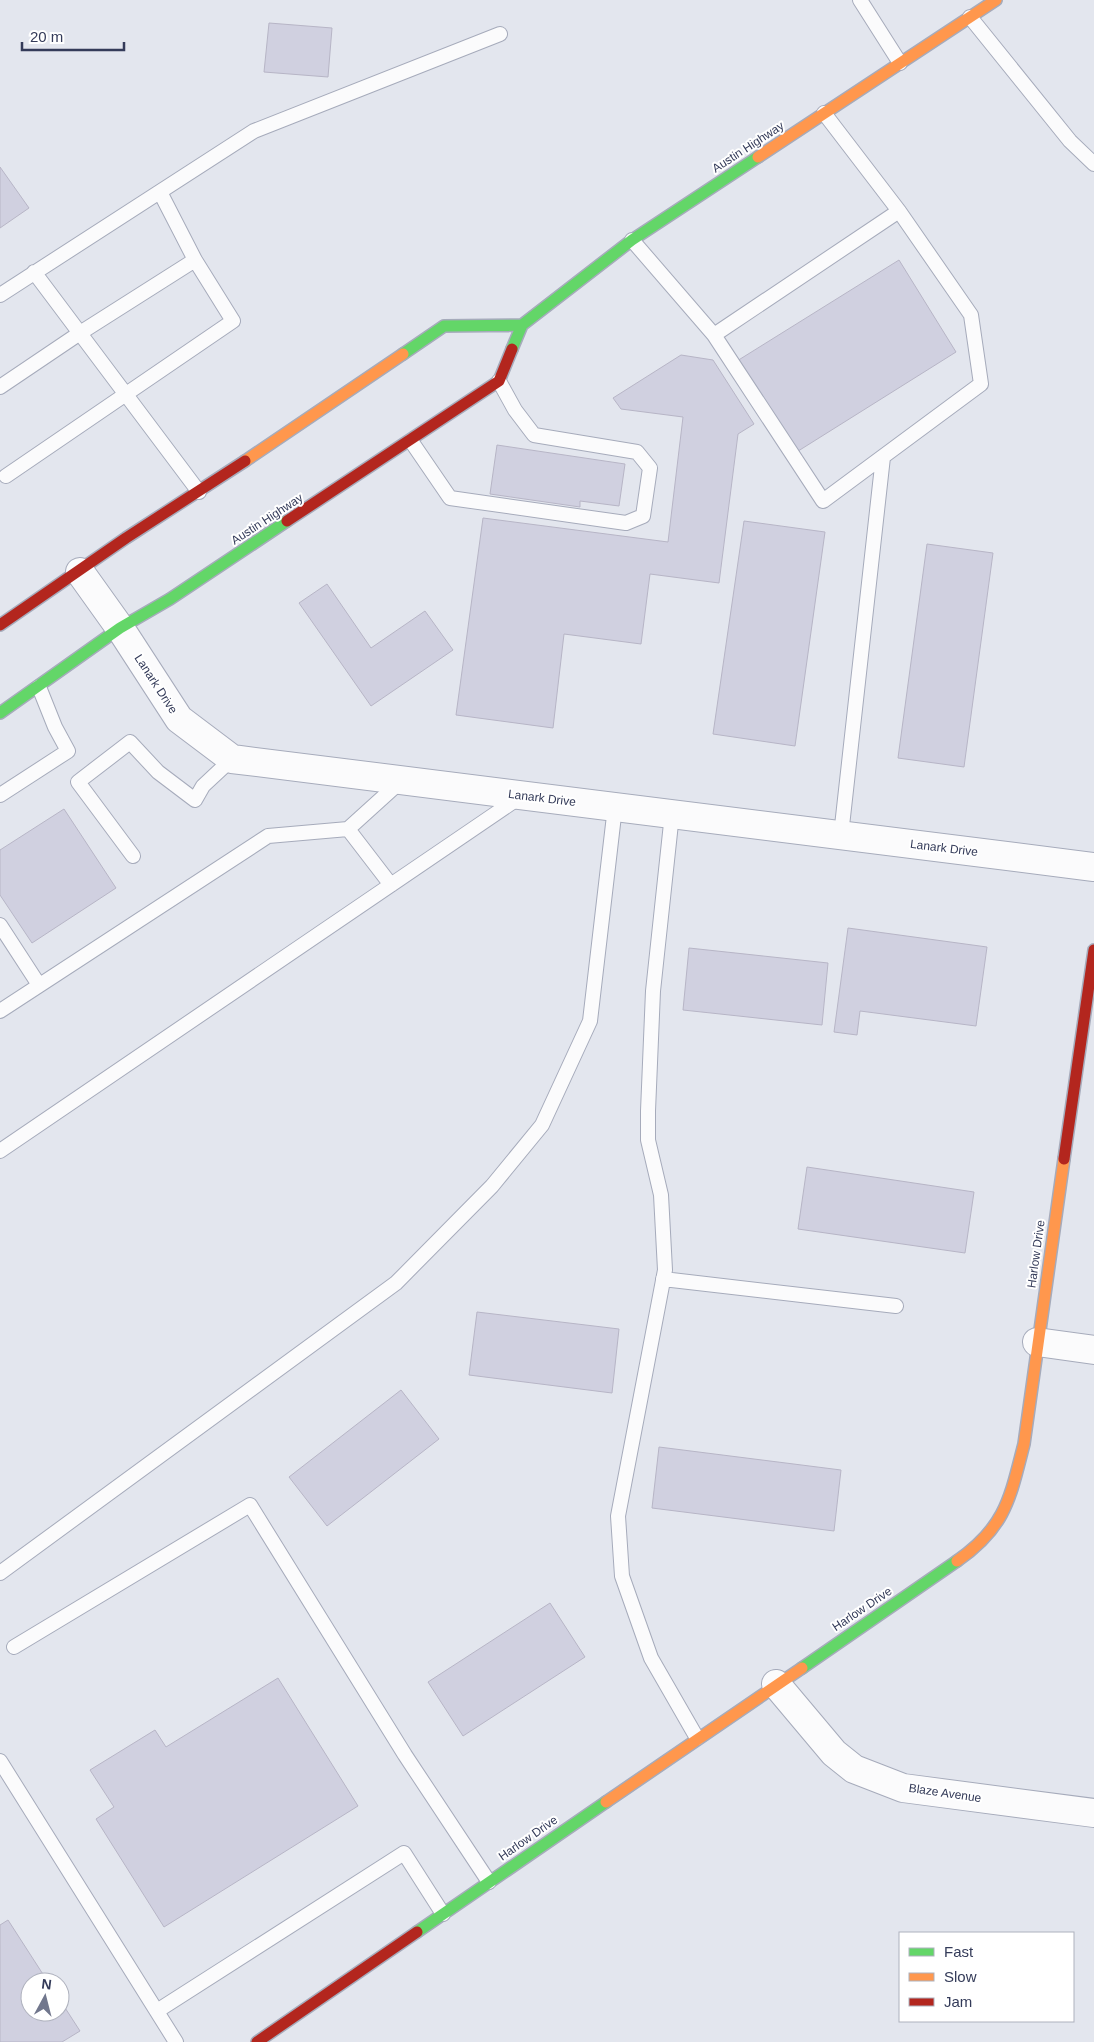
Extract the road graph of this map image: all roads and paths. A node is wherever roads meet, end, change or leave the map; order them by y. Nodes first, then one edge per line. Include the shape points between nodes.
1 (860, 0) edge
2 (996, 0) edge
3 (970, 17) junction
4 (500, 34) dead end
5 (900, 63) junction
6 (824, 113) junction
7 (1094, 164) edge
8 (160, 192) junction
9 (899, 211) junction
10 (632, 240) junction
11 (195, 260) junction
12 (34, 272) junction
13 (0, 295) edge
14 (522, 325) junction
15 (80, 333) junction
16 (714, 335) junction
17 (500, 381) junction
18 (0, 387) edge
19 (126, 395) junction
20 (411, 441) junction
21 (882, 457) junction
22 (6, 476) dead end
23 (199, 492) junction
24 (80, 572) junction
25 (0, 625) edge
26 (120, 628) junction
27 (39, 687) junction
28 (0, 713) edge
29 (232, 759) junction
30 (402, 780) junction
31 (0, 795) edge
32 (523, 795) junction
33 (615, 807) junction
34 (672, 814) junction
35 (348, 829) junction
36 (841, 835) junction
37 (133, 856) dead end
38 (1094, 866) edge
39 (391, 885) junction
40 (0, 925) edge
41 (1094, 950) edge
42 (39, 985) junction
43 (0, 1011) edge
44 (0, 1151) edge
45 (663, 1279) junction
46 (896, 1306) dead end
47 (1037, 1342) junction
48 (1094, 1350) edge
49 (0, 1573) edge
50 (14, 1647) dead end
51 (776, 1684) junction
52 (697, 1738) junction
53 (0, 1762) edge
54 (1094, 1813) edge
55 (489, 1882) junction
56 (443, 1914) junction
57 (157, 2011) junction
58 (176, 2042) edge
59 (257, 2042) edge

1 - 5 lane
2 - 3 main road, Austin Highway
3 - 5 main road, Austin Highway
3 - 7 lane via 1070,141
4 - 8 lane via 254,131
5 - 6 main road, Austin Highway
6 - 9 lane
6 - 10 main road, Austin Highway
8 - 11 lane
8 - 12 lane
9 - 16 lane
9 - 21 lane via 972,315 982,384
10 - 14 main road, Austin Highway
10 - 16 lane
11 - 15 lane
11 - 19 lane via 233,321
12 - 13 lane
12 - 15 lane
14 - 17 main road
14 - 23 main road via 444,326
15 - 18 lane
15 - 19 lane
16 - 21 lane via 823,501
17 - 20 main road, Austin Highway
17 - 20 lane via 515,410 534,435 637,452 650,468 643,516 626,523 450,498
19 - 22 lane
19 - 23 lane
20 - 26 main road, Austin Highway via 179,594
21 - 36 lane
23 - 24 main road via 126,538
24 - 25 main road
24 - 26 street, Lanark Drive
26 - 27 main road, Austin Highway
26 - 29 street, Lanark Drive via 179,719
27 - 28 main road, Austin Highway
27 - 31 lane via 68,751
29 - 30 street, Lanark Drive
29 - 37 lane via 203,786 195,800 158,772 130,742 78,782
30 - 32 street, Lanark Drive
30 - 35 lane
32 - 33 street, Lanark Drive
32 - 39 lane
33 - 34 street, Lanark Drive
33 - 49 lane via 590,1021 542,1125 492,1186 396,1283
34 - 36 street, Lanark Drive
34 - 45 lane via 654,991 648,1111 648,1140 661,1195
35 - 39 lane
35 - 42 lane via 268,836
36 - 38 street, Lanark Drive
39 - 44 lane
40 - 42 lane
41 - 47 main road, Harlow Drive
42 - 43 lane
45 - 46 lane
45 - 52 lane via 618,1516 622,1576 651,1658
47 - 48 street
47 - 51 main road, Harlow Drive via 1024,1444 1009,1497 988,1536 967,1554
50 - 55 lane via 250,1505 405,1755
51 - 52 main road, Harlow Drive
51 - 54 street, Blaze Avenue via 834,1753 854,1769 903,1788
52 - 55 main road, Harlow Drive
53 - 57 lane
55 - 56 main road, Harlow Drive
56 - 57 lane via 404,1853
56 - 59 main road, Harlow Drive
57 - 58 lane

